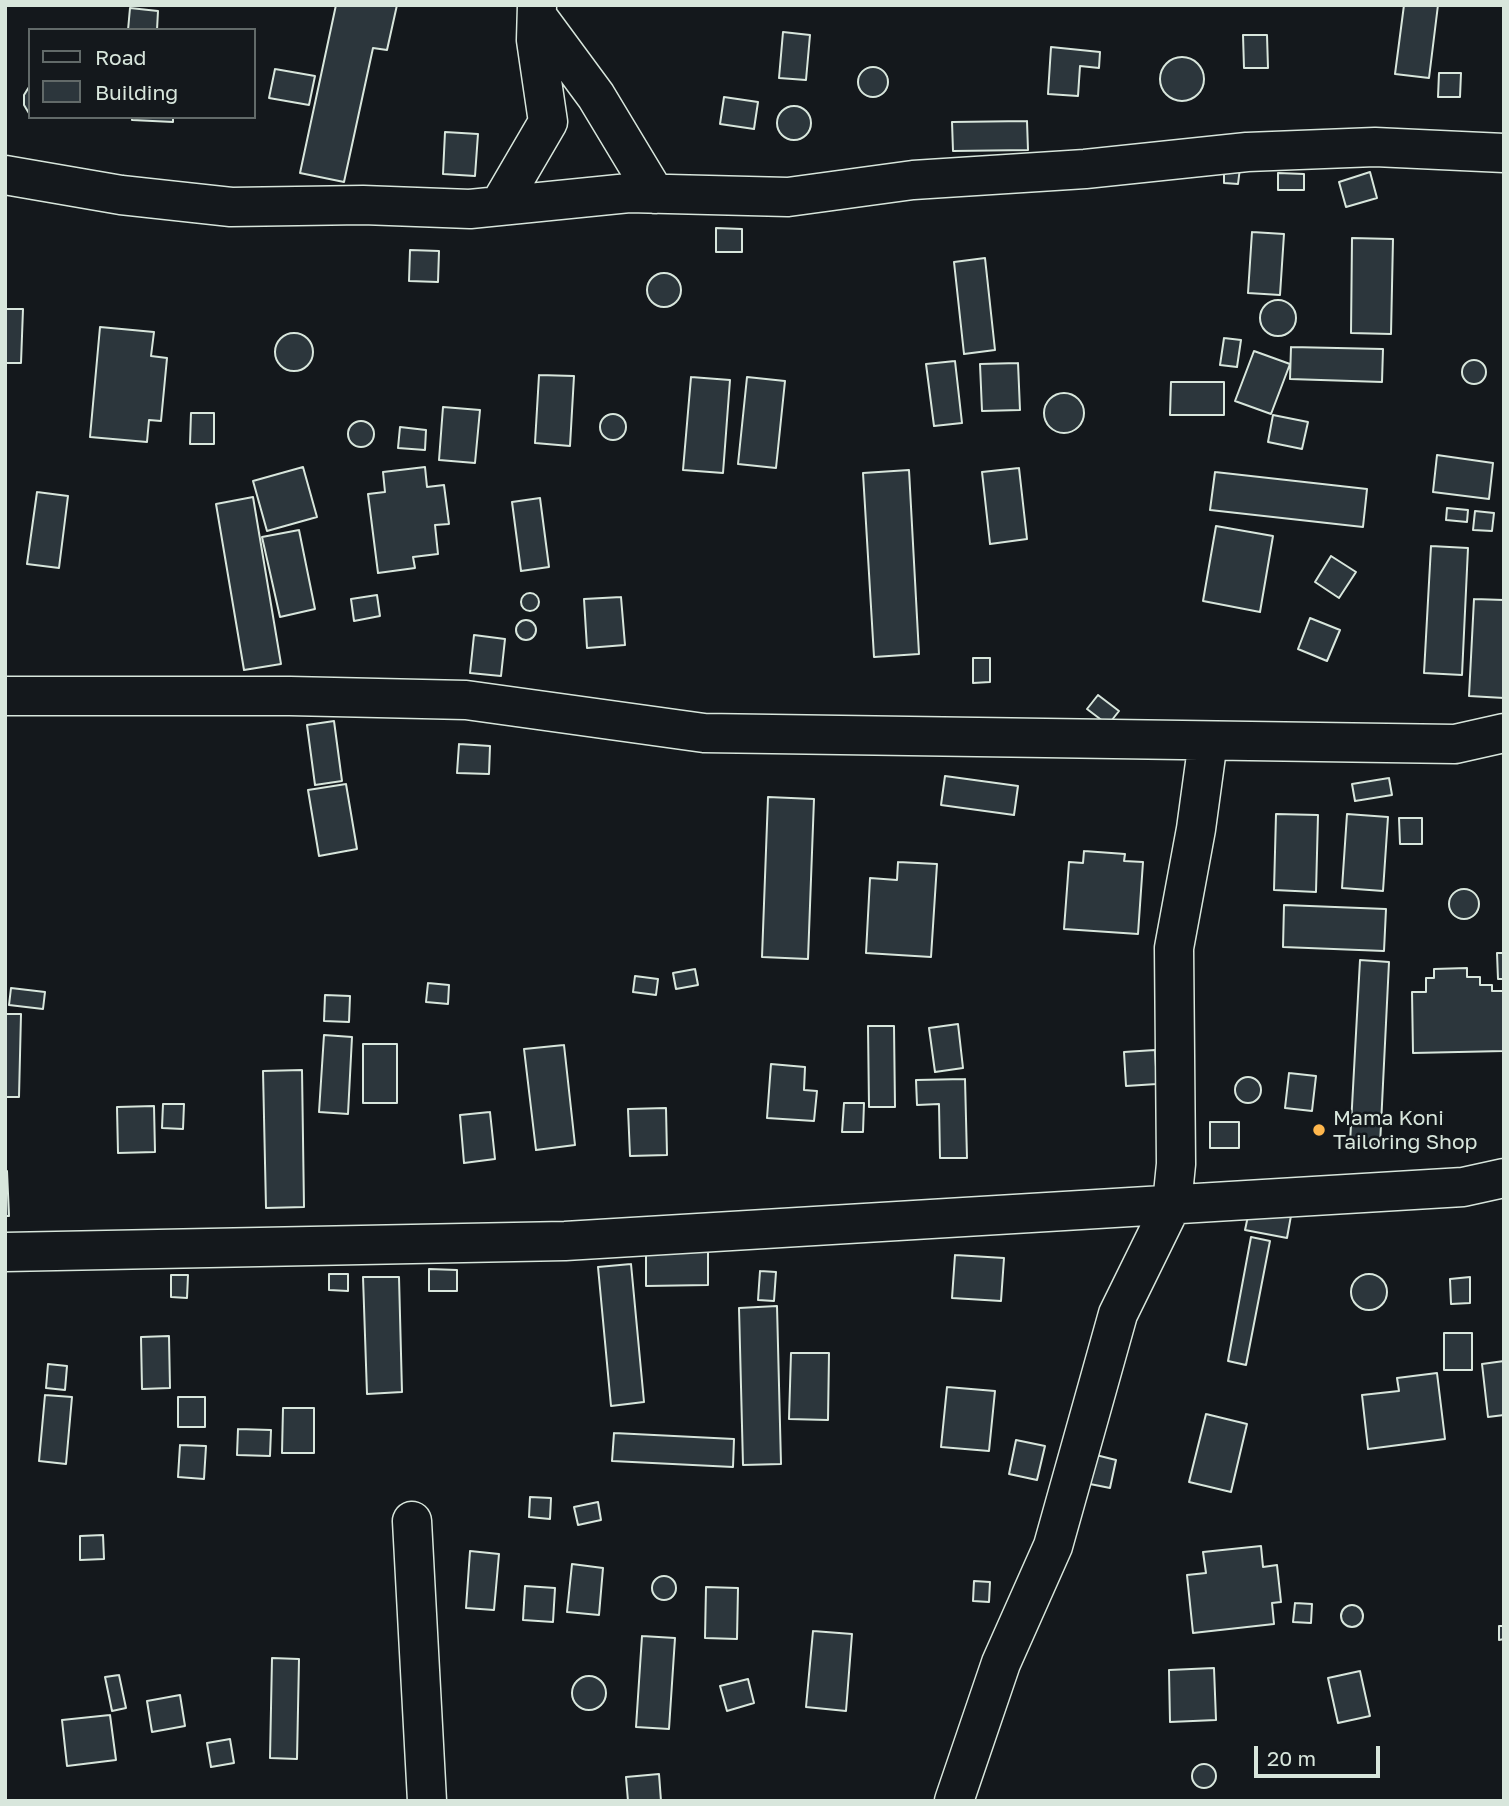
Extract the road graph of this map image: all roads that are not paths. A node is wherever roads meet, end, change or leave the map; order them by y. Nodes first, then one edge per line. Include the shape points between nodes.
1 (537, 11) edge
2 (1504, 153) edge
3 (5, 175) edge
4 (655, 194) junction
5 (499, 206) junction
6 (5, 696) edge
7 (1504, 733) edge
8 (1209, 741) junction
9 (1504, 1178) edge
10 (1172, 1204) junction
11 (5, 1252) edge
12 (412, 1521) dead end
13 (427, 1801) edge
14 (954, 1801) edge

1 - 4 street via 596,96
1 - 5 street via 536,40 548,122
2 - 4 street via 1374,147 1247,152 913,180 788,197
3 - 5 street via 121,195 231,207
4 - 5 street
6 - 8 street via 467,700 704,733
7 - 8 street via 1455,744
8 - 10 street via 1174,948 1176,1164
9 - 10 street via 1464,1187
10 - 11 street via 565,1241
10 - 14 street via 1118,1314 1053,1546 1001,1663
12 - 13 street

